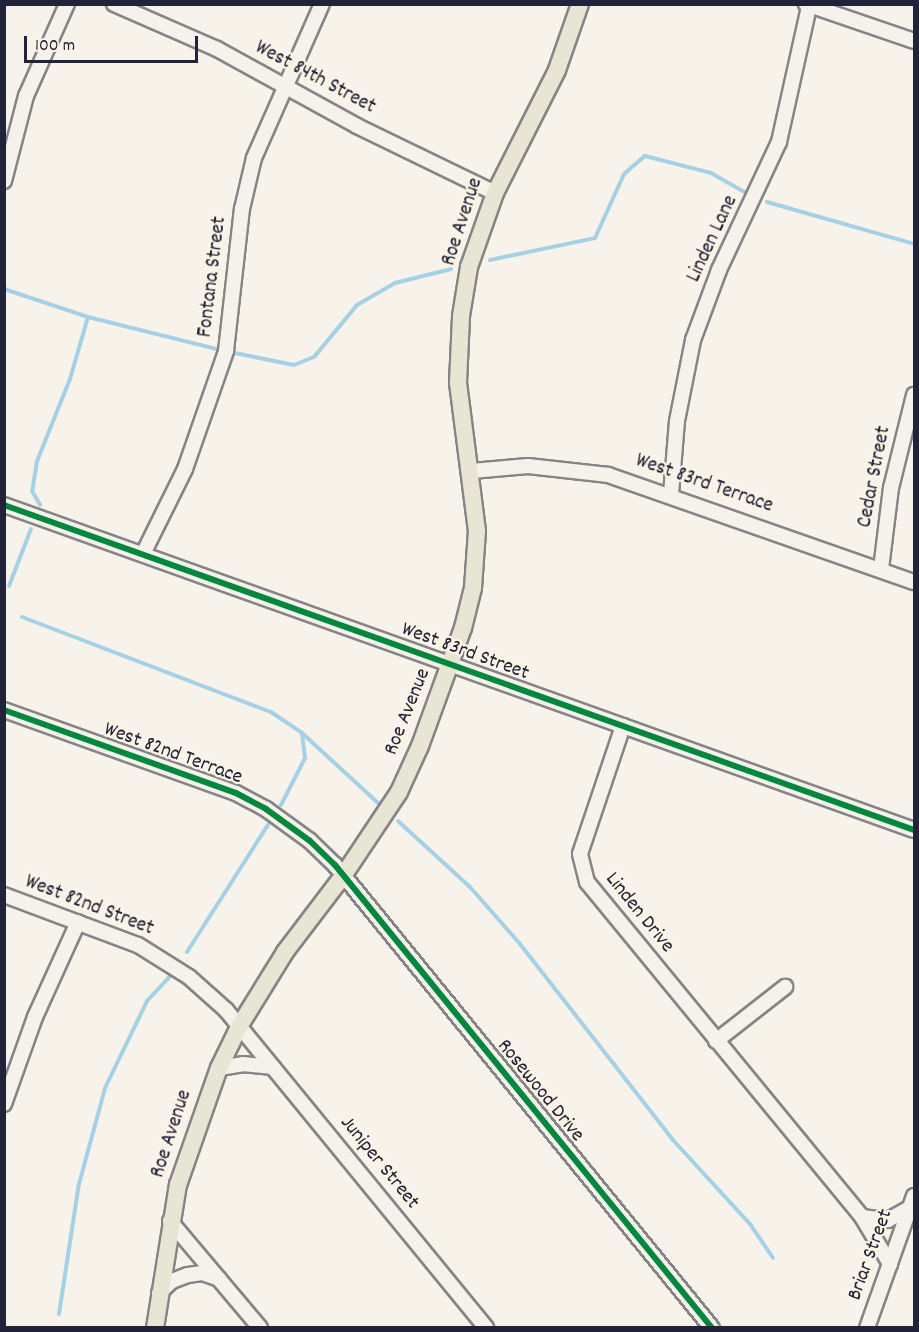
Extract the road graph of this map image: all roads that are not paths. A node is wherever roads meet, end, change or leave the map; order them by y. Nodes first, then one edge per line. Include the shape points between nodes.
1 (68, 4) edge
2 (114, 4) edge
3 (322, 4) edge
4 (580, 4) edge
5 (807, 6) edge
6 (915, 41) edge
7 (285, 86) junction
8 (4, 181) edge
9 (495, 193) junction
10 (915, 395) edge
11 (471, 471) junction
12 (671, 494) junction
13 (4, 505) edge
14 (143, 554) junction
15 (881, 569) junction
16 (915, 582) edge
17 (451, 663) junction
18 (4, 710) edge
19 (623, 726) junction
20 (915, 830) edge
21 (343, 876) junction
22 (4, 896) edge
23 (78, 922) junction
24 (784, 987) dead end
25 (240, 1025) junction
26 (716, 1041) junction
27 (273, 1067) junction
28 (219, 1068) junction
29 (4, 1104) edge
30 (913, 1201) edge
31 (862, 1217) junction
32 (170, 1221) junction
33 (890, 1264) junction
34 (221, 1280) junction
35 (158, 1294) junction
36 (155, 1328) edge
37 (260, 1328) edge
38 (486, 1328) edge
39 (712, 1328) edge
40 (867, 1328) edge

1 - 8 street via 26,96
2 - 7 street, West 84th Street via 217,50
3 - 7 street, Fontana Street
4 - 9 main road, Roe Avenue via 557,70
5 - 6 street
5 - 12 street, Linden Lane via 779,142 719,270 693,340 677,421
7 - 9 street, West 84th Street
7 - 14 street, Fontana Street via 260,140 248,180 231,321 217,382 185,469
9 - 11 main road, Roe Avenue via 470,264 459,333 458,383
10 - 15 street, Cedar Street via 891,489
11 - 12 street, West 83rd Terrace via 507,466 570,469 608,475
11 - 17 main road, Roe Avenue via 477,507 477,562 466,618
12 - 15 street, West 83rd Terrace
13 - 14 street, West 83rd Street
14 - 17 street, West 83rd Street
15 - 16 street, West 83rd Terrace
17 - 19 street, West 83rd Street
17 - 21 main road, Roe Avenue via 399,792
18 - 21 street, West 82nd Terrace via 236,793 291,826
19 - 20 street, West 83rd Street
19 - 26 street, Linden Drive via 586,828 580,854 582,867 598,896
21 - 25 main road, Roe Avenue via 285,952
21 - 39 street, Rosewood Drive
22 - 23 street, West 82nd Street
23 - 25 street, West 82nd Street via 166,961
23 - 29 street via 34,1017
24 - 26 street
25 - 27 street, Juniper Street
25 - 28 main road, Roe Avenue
26 - 31 street, Linden Drive
27 - 28 street via 243,1064
27 - 38 street, Juniper Street
28 - 32 main road, Roe Avenue via 187,1152
30 - 31 street via 894,1219
30 - 33 street, Briar Street
31 - 33 street, Linden Drive
32 - 34 street
32 - 35 main road, Roe Avenue
33 - 40 street, Briar Street
34 - 35 street via 195,1273 172,1281
34 - 37 street
35 - 36 main road, Roe Avenue

